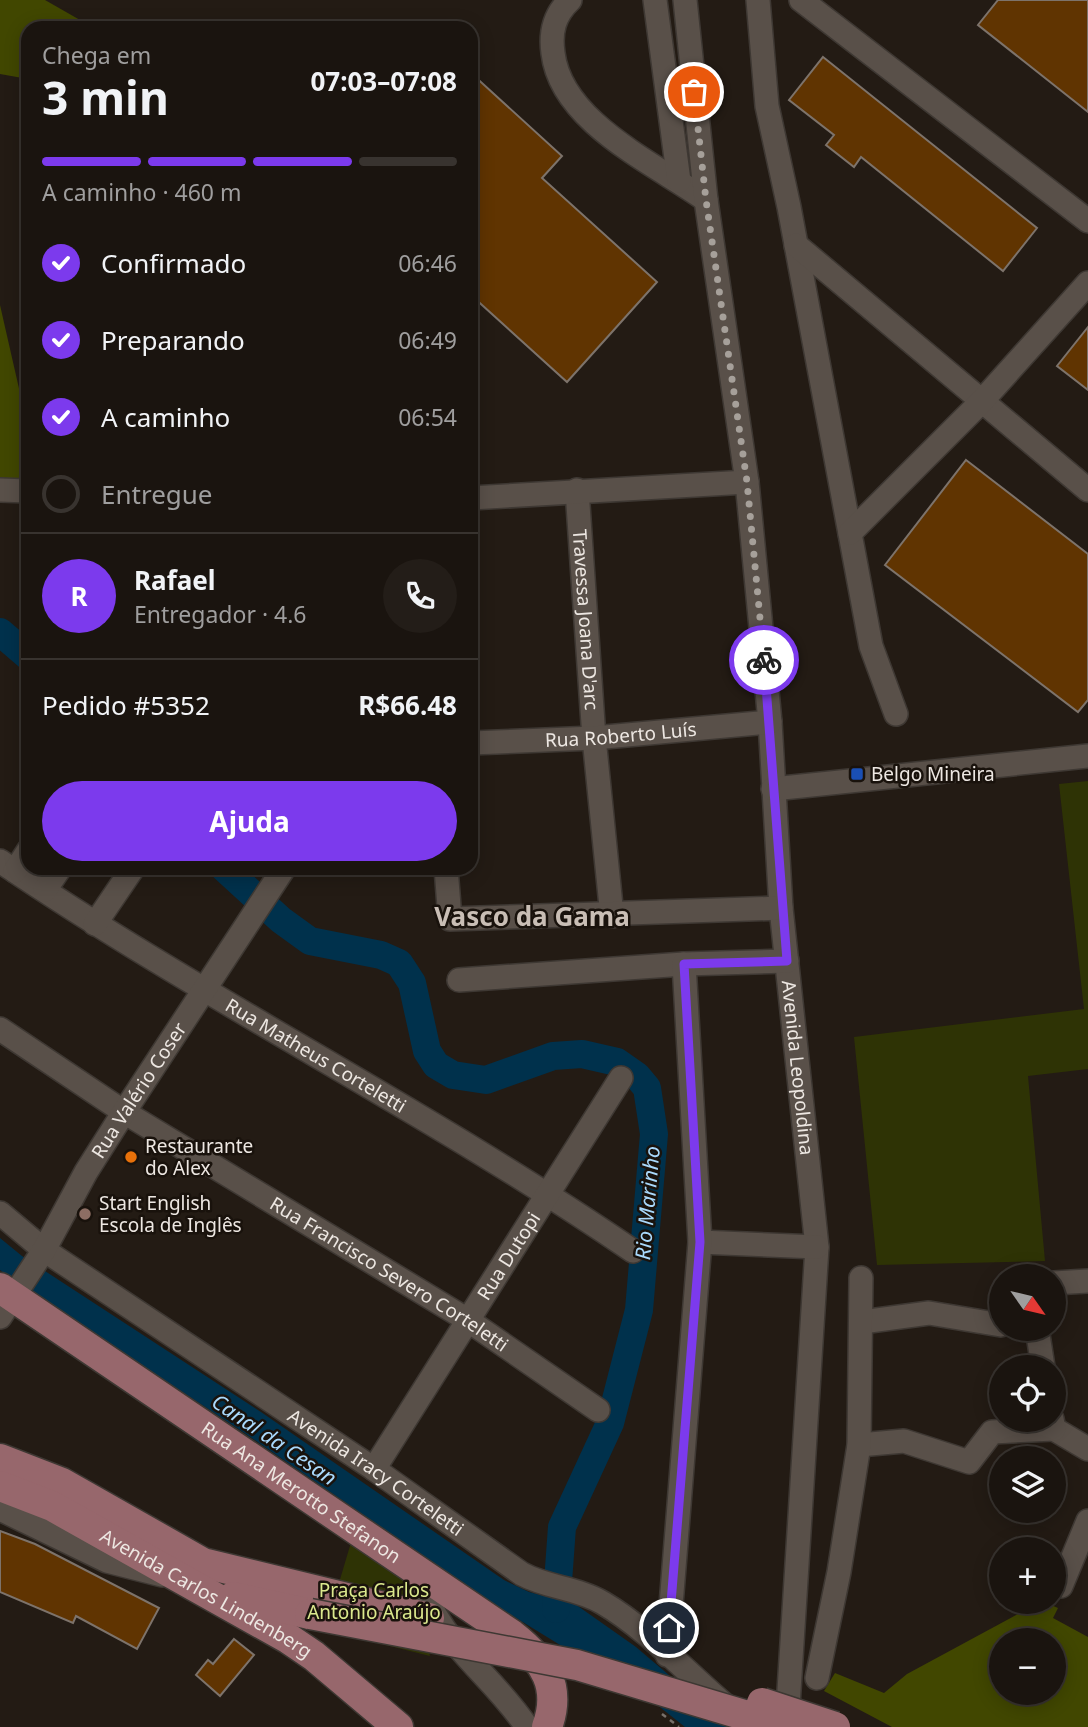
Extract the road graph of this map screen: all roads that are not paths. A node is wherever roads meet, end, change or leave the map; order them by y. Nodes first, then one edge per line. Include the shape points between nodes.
1 (569, 0) edge
2 (655, 0) edge
3 (685, 0) edge
4 (758, 0) edge
5 (801, 0) edge
6 (678, 181) junction
7 (706, 200) junction
8 (1088, 221) edge
9 (796, 245) junction
10 (1088, 283) edge
11 (982, 401) junction
12 (747, 482) junction
13 (0, 489) edge
14 (21, 490) edge
15 (577, 490) junction
16 (1088, 490) edge
17 (478, 497) edge
18 (850, 533) junction
19 (896, 714) dead end
20 (770, 722) junction
21 (594, 738) junction
22 (478, 743) edge
23 (1088, 756) edge
24 (773, 789) junction
25 (22, 875) edge
26 (56, 875) edge
27 (128, 875) edge
28 (280, 875) edge
29 (447, 875) edge
30 (46, 890) junction
31 (781, 908) junction
32 (612, 916) junction
33 (95, 924) junction
34 (787, 961) junction
35 (684, 964) junction
36 (459, 980) dead end
37 (203, 992) junction
38 (0, 1029) edge
39 (621, 1078) dead end
40 (124, 1112) junction
41 (547, 1193) junction
42 (0, 1213) edge
43 (700, 1242) junction
44 (817, 1247) junction
45 (633, 1251) dead end
46 (39, 1257) junction
47 (861, 1278) dead end
48 (1088, 1281) edge
49 (1066, 1282) edge
50 (7, 1297) edge
51 (466, 1319) junction
52 (862, 1322) junction
53 (989, 1323) edge
54 (598, 1410) dead end
55 (992, 1432) edge
56 (1065, 1432) edge
57 (859, 1445) junction
58 (1088, 1448) edge
59 (0, 1459) edge
60 (374, 1469) junction
61 (0, 1486) edge
62 (0, 1509) edge
63 (1088, 1521) edge
64 (181, 1567) junction
65 (416, 1570) junction
66 (1066, 1574) edge
67 (314, 1604) junction
68 (667, 1655) junction
69 (817, 1678) dead end
70 (784, 1725) edge
71 (398, 1727) edge
72 (527, 1727) edge
73 (547, 1727) edge
74 (749, 1727) edge
75 (835, 1727) edge

1 - 6 street via 558,14 551,43 555,74 569,98 608,134
2 - 6 street
3 - 7 street, Avenida Leopoldina
4 - 9 street via 767,106
5 - 8 street
6 - 7 street
7 - 12 street, Avenida Leopoldina
9 - 11 street
9 - 18 street
10 - 11 street
11 - 16 street
11 - 18 street
12 - 15 street
12 - 20 street, Avenida Leopoldina
13 - 14 street
15 - 17 street
15 - 21 street, Travessa Joana D'arc
18 - 19 street via 871,646
20 - 21 street, Rua Roberto Luís
20 - 24 street, Avenida Leopoldina
21 - 22 street, Rua Roberto Luís
21 - 32 street, Travessa Joana D'arc
23 - 24 street
24 - 31 street, Avenida Leopoldina
25 - 30 street, Rua Matheus Corteletti
26 - 30 street
27 - 33 street
28 - 37 street, Rua Valério Coser
29 - 32 street via 450,919
30 - 33 street, Rua Matheus Corteletti
31 - 32 street
31 - 34 street, Avenida Leopoldina
33 - 37 street, Rua Matheus Corteletti
34 - 35 street
34 - 44 street, Avenida Leopoldina
35 - 36 street
35 - 43 street
37 - 40 street, Rua Valério Coser
37 - 41 street, Rua Matheus Corteletti
38 - 40 street, Rua Francisco Severo Corteletti
39 - 41 street, Rua Dutopi
40 - 46 street, Rua Valério Coser
40 - 51 street, Rua Francisco Severo Corteletti
41 - 45 street, Rua Matheus Corteletti
41 - 51 street, Rua Dutopi
42 - 46 street, Avenida Iracy Corteletti
43 - 44 street
43 - 68 street
44 - 70 street, Avenida Leopoldina
46 - 50 street, Rua Valério Coser
46 - 60 street, Avenida Iracy Corteletti
47 - 52 street
48 - 49 street
50 - 65 main road, Rua Ana Merotto Stefanon
51 - 54 street, Rua Francisco Severo Corteletti
51 - 60 street, Rua Dutopi
52 - 53 street via 929,1313
52 - 57 street
55 - 57 street via 969,1462 904,1441
56 - 58 street
57 - 69 street
59 - 64 main road, Avenida Carlos Lindenberg via 62,1483
60 - 68 street, Avenida Iracy Corteletti via 522,1574 617,1612
61 - 64 main road, Avenida Carlos Lindenberg
62 - 64 street via 107,1561
63 - 66 street
64 - 67 main road via 207,1591
64 - 71 main road, Avenida Carlos Lindenberg via 306,1651
65 - 72 street via 425,1599 446,1634
65 - 73 main road, Rua Ana Merotto Stefanon via 539,1658 553,1692
67 - 70 main road, bridge via 577,1665
67 - 75 main road, bridge via 687,1679
68 - 74 street, Avenida Iracy Corteletti

